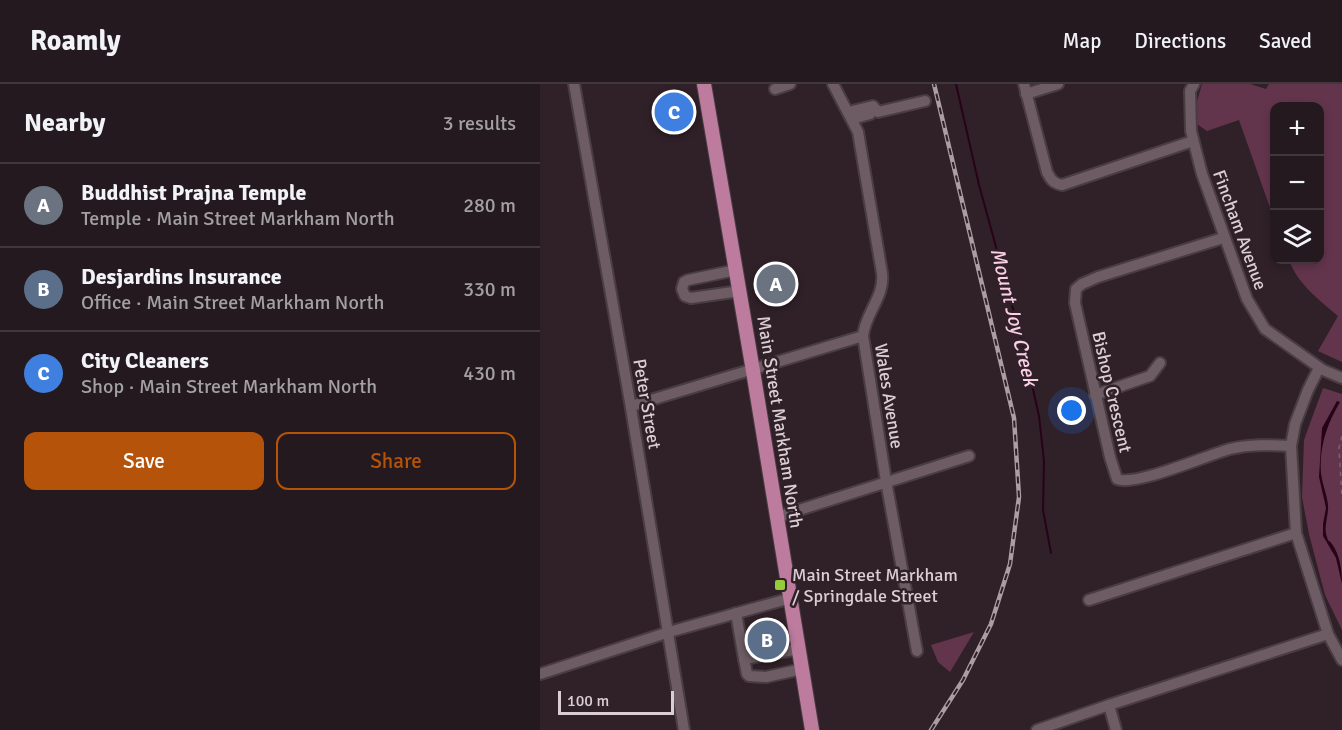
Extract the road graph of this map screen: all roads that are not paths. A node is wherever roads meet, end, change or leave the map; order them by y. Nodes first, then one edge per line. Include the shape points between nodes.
1 (574, 84) edge
2 (704, 84) edge
3 (790, 84) edge
4 (833, 84) edge
5 (1058, 84) edge
6 (1194, 84) edge
7 (776, 89) dead end
8 (1025, 89) edge
9 (925, 101) dead end
10 (870, 114) dead end
11 (850, 115) junction
12 (1193, 141) junction
13 (1223, 238) junction
14 (736, 270) junction
15 (740, 291) junction
16 (863, 336) junction
17 (1160, 363) dead end
18 (1319, 368) junction
19 (753, 371) junction
20 (1342, 378) edge
21 (1095, 395) junction
22 (631, 406) junction
23 (1291, 446) junction
24 (969, 456) dead end
25 (885, 481) junction
26 (777, 516) junction
27 (1296, 533) junction
28 (791, 598) junction
29 (1089, 600) dead end
30 (736, 613) junction
31 (669, 632) junction
32 (1328, 634) junction
33 (799, 649) junction
34 (917, 651) dead end
35 (744, 658) junction
36 (1342, 660) edge
37 (802, 669) junction
38 (540, 674) edge
39 (1109, 705) junction
40 (684, 730) edge
41 (812, 730) edge
42 (1037, 730) edge
43 (1116, 730) edge

1 - 22 street, Peter Street
2 - 14 main road, Main Street Markham North
3 - 7 street
4 - 11 street, Wales Avenue
5 - 8 street
6 - 12 street, Fincham Avenue via 1190,91
8 - 12 street via 1047,172 1051,180 1062,185
9 - 11 street via 878,112 873,106
10 - 11 street
11 - 16 street, Wales Avenue via 858,132 883,279
12 - 13 street, Fincham Avenue
13 - 18 street, Fincham Avenue via 1247,299 1265,329
13 - 21 street, Bishop Crescent via 1098,277 1076,289 1075,303
14 - 15 main road, Main Street Markham North
14 - 15 street via 688,280 682,289 691,298
15 - 19 main road, Main Street Markham North
16 - 19 street
16 - 25 street, Wales Avenue
17 - 21 street via 1150,376
18 - 20 street, Fincham Avenue
18 - 23 street via 1295,424
19 - 22 street
19 - 26 main road, Main Street Markham North
21 - 23 street, Bishop Crescent via 1117,479 1123,482 1229,449 1261,444
22 - 31 street, Peter Street
23 - 27 street
24 - 25 street
25 - 26 street
25 - 34 street, Wales Avenue
26 - 28 main road, Main Street Markham North
27 - 29 street
27 - 32 street
28 - 30 street
28 - 33 main road, Main Street Markham North
30 - 31 street
30 - 35 street
31 - 38 street
31 - 40 street, Peter Street
32 - 36 street
32 - 39 street
33 - 35 street
33 - 37 main road, Main Street Markham North
35 - 37 street via 749,676 766,677
37 - 41 main road, Main Street Markham North
39 - 42 street
39 - 43 street

